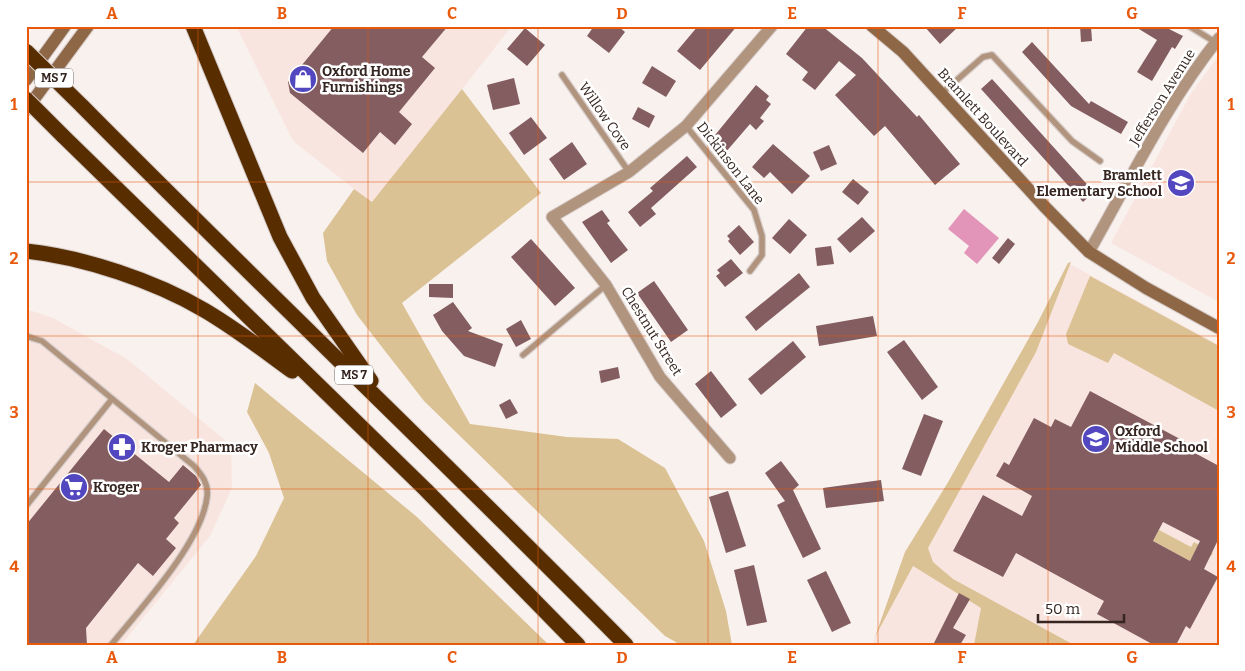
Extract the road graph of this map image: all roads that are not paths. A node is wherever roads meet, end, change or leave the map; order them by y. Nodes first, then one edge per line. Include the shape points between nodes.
1 (65, 26) edge
2 (88, 26) edge
3 (193, 26) edge
4 (772, 26) edge
5 (872, 26) edge
6 (1189, 26) edge
7 (1217, 40) edge
8 (26, 51) edge
9 (562, 74) dead end
10 (26, 80) edge
11 (942, 94) junction
12 (26, 99) edge
13 (26, 110) edge
14 (686, 126) junction
15 (1100, 161) dead end
16 (629, 172) junction
17 (26, 251) edge
18 (1089, 252) junction
19 (750, 271) dead end
20 (606, 285) junction
21 (1219, 328) edge
22 (26, 336) edge
23 (523, 355) dead end
24 (112, 399) junction
25 (337, 404) junction
26 (398, 416) junction
27 (730, 458) dead end
28 (26, 506) edge
29 (112, 645) edge
30 (578, 645) edge
31 (626, 645) edge

1 - 10 street
2 - 13 street
3 - 26 highway via 280,236 313,298
4 - 14 street
5 - 11 street, Bramlett Boulevard via 903,52
6 - 7 lane
7 - 18 street, Jefferson Avenue via 1167,114
8 - 26 highway, MS 7, bridge via 222,248
9 - 16 lane, Willow Cove
11 - 15 lane via 983,57 992,56 1072,142
11 - 18 street, Bramlett Boulevard
12 - 25 highway, MS 7, bridge
14 - 16 street
14 - 19 lane, Dickinson Lane via 754,210 762,236 762,254
16 - 20 street, Chestnut Street via 552,218
17 - 25 highway via 49,253 106,268 202,309 245,336
18 - 21 street, Bramlett Boulevard
20 - 23 lane
20 - 27 street, Chestnut Street via 660,377
22 - 24 lane via 42,340
24 - 28 lane
24 - 29 lane via 194,466 202,475 207,496 190,544
25 - 30 highway, MS 7
26 - 31 highway, MS 7

